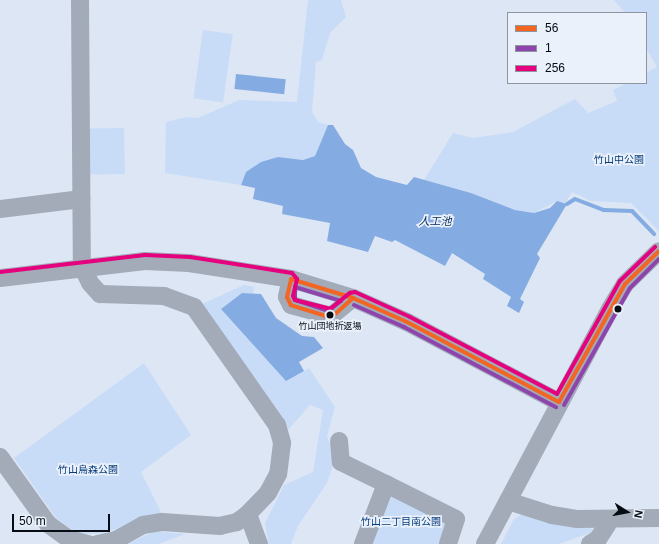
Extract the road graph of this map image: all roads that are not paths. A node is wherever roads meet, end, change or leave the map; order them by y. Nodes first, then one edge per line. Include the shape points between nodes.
1 (80, 0) edge
2 (81, 199) junction
3 (0, 209) edge
4 (659, 251) edge
5 (82, 267) junction
6 (0, 278) edge
7 (291, 279) junction
8 (353, 298) junction
9 (559, 402) junction
10 (339, 441) dead end
11 (0, 457) edge
12 (386, 484) junction
13 (508, 501) junction
14 (248, 514) junction
15 (659, 518) edge
16 (605, 520) junction
17 (88, 544) edge
18 (97, 544) edge
19 (259, 544) edge
20 (363, 544) edge
21 (448, 544) edge
22 (485, 544) edge
23 (590, 544) edge

1 - 2 street
2 - 3 street
2 - 5 street
4 - 9 street via 625,284
5 - 6 street
5 - 7 street via 145,261 189,263
5 - 14 street via 90,283 100,294 164,296 194,307 277,425 282,443 278,474 268,493
7 - 8 street
7 - 8 street via 288,302 298,307 330,316
8 - 9 street via 407,322
9 - 13 street
10 - 12 street via 342,462
11 - 17 street via 48,524 68,539
12 - 20 street
12 - 21 street via 456,519
13 - 16 street via 552,515
13 - 22 street
14 - 18 street via 237,522 220,526 162,522 143,525 116,540
14 - 19 street
15 - 16 street
16 - 23 street via 607,525 604,530 598,539

